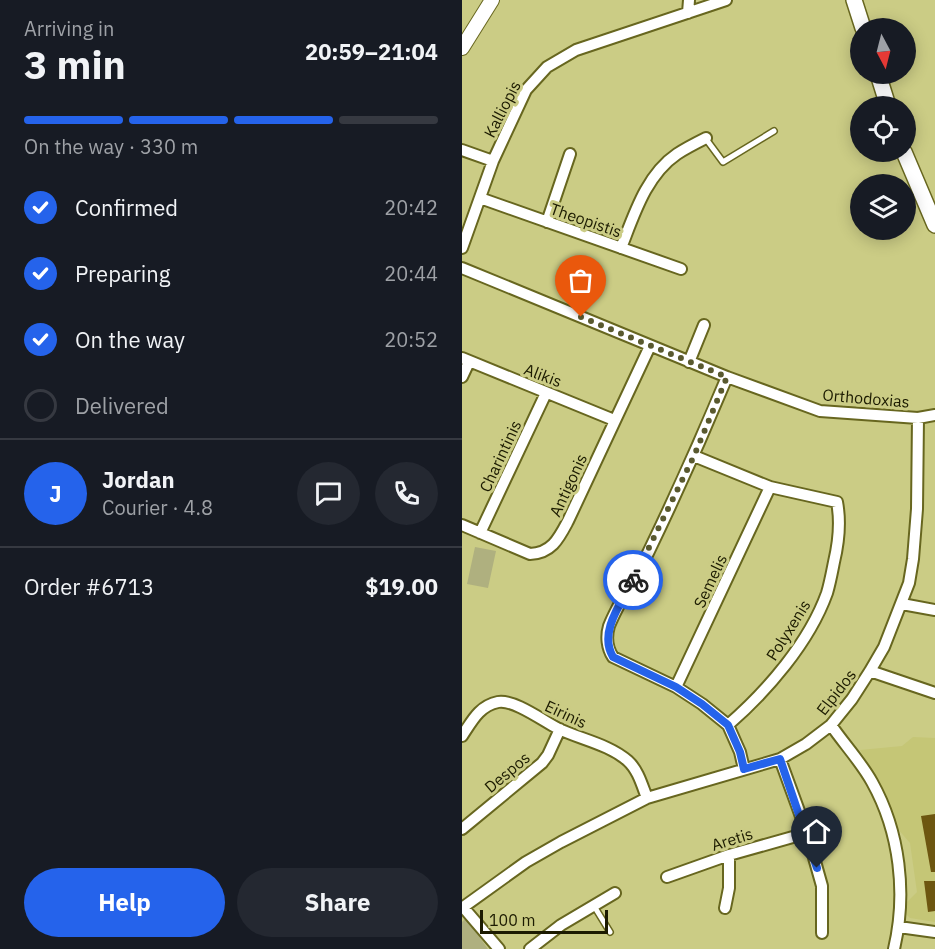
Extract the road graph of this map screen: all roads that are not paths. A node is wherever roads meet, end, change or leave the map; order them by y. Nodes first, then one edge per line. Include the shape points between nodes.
1 (492, 0) edge
2 (689, 0) edge
3 (726, 0) edge
4 (854, 0) edge
5 (688, 13) junction
6 (860, 18) edge
7 (462, 48) edge
8 (774, 131) dead end
9 (706, 138) joint
10 (462, 150) edge
11 (570, 154) dead end
12 (493, 161) junction
13 (908, 162) edge
14 (480, 198) junction
15 (548, 222) junction
16 (935, 225) edge
17 (462, 248) edge
18 (621, 248) junction
19 (462, 268) edge
20 (681, 269) dead end
21 (704, 325) dead end
22 (650, 346) junction
23 (466, 360) edge
24 (689, 362) junction
25 (462, 377) edge
26 (727, 377) junction
27 (546, 393) junction
28 (935, 415) edge
29 (918, 418) junction
30 (614, 420) junction
31 (694, 456) junction
32 (770, 487) junction
33 (462, 525) edge
34 (480, 533) junction
35 (902, 604) junction
36 (935, 610) edge
37 (870, 671) junction
38 (676, 687) junction
39 (935, 693) edge
40 (728, 725) junction
41 (831, 725) junction
42 (560, 729) junction
43 (462, 736) edge
44 (780, 759) junction
45 (744, 769) junction
46 (647, 798) junction
47 (462, 829) edge
48 (807, 833) junction
49 (729, 855) junction
50 (667, 877) dead end
51 (615, 893) dead end
52 (594, 905) junction
53 (462, 907) edge
54 (725, 908) dead end
55 (899, 927) junction
56 (610, 932) dead end
57 (935, 932) edge
58 (822, 933) dead end
59 (499, 949) edge
60 (530, 949) edge
61 (894, 949) edge

1 - 7 main road
2 - 5 street
3 - 5 street, Kalliopis
4 - 6 main road
5 - 12 street, Kalliopis via 576,50 547,67 526,90
8 - 9 lane via 723,162
9 - 18 street via 676,155 653,177
10 - 12 street
11 - 15 street
12 - 14 street, Kalliopis
13 - 16 main road
14 - 15 street, Theopistis
14 - 17 street, Kalliopis
15 - 18 street, Theopistis
18 - 20 street, Theopistis
19 - 22 street, Orthodoxias
21 - 24 street
22 - 24 street, Orthodoxias
22 - 30 street, Antigonis
23 - 25 street
23 - 27 street, Alikis
24 - 26 street, Orthodoxias
26 - 29 street, Orthodoxias via 820,411
26 - 31 street
27 - 30 street, Alikis
27 - 34 street, Charintinis
28 - 29 street, Orthodoxias
29 - 35 street, Elpidos via 913,559
30 - 34 street, Antigonis via 553,546 530,554
31 - 32 street, Polyxenis
31 - 38 street via 608,633 613,657
32 - 38 street, Semelis
32 - 40 street, Polyxenis via 837,502 838,546 827,592 805,636 777,676
33 - 34 street, Antigonis
35 - 36 street
35 - 37 street, Elpidos
37 - 39 street
37 - 41 street, Elpidos
38 - 40 street
40 - 45 street
41 - 44 street, Elpidos
41 - 55 street via 872,782 892,830 902,892
42 - 43 street, Eirinis via 500,702 480,710
42 - 46 street, Eirinis via 626,759 636,771
42 - 47 street, Despos via 542,763
44 - 45 street, Elpidos
44 - 48 street
45 - 46 street, Elpidos
46 - 53 street, Elpidos via 535,857
48 - 49 street, Aretis
48 - 58 street via 822,886
49 - 50 street, Aretis
49 - 54 street
51 - 52 street
52 - 56 lane
52 - 60 street
53 - 59 street
55 - 57 street
55 - 61 street

